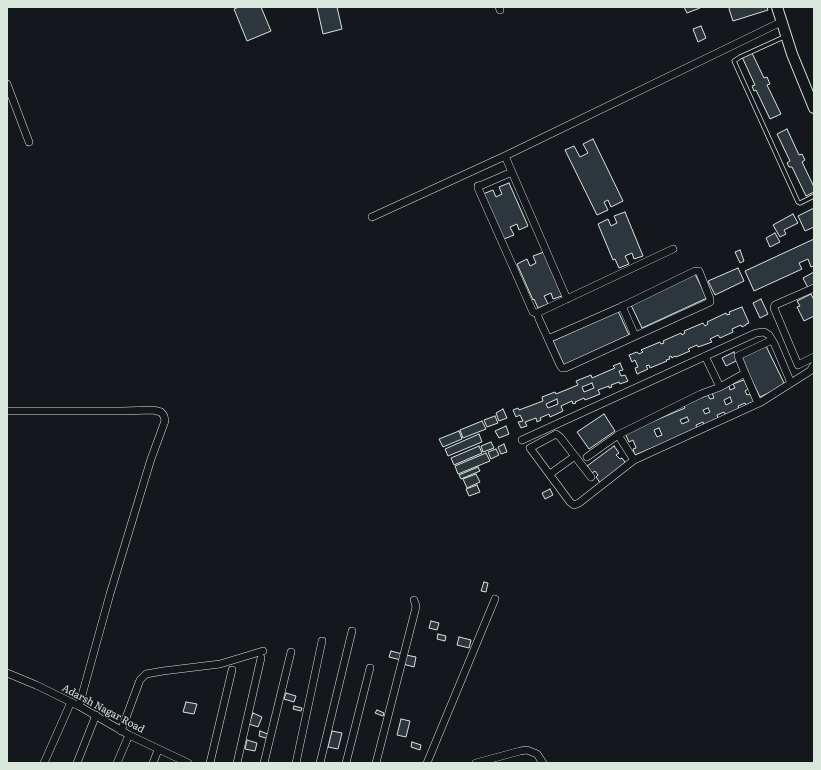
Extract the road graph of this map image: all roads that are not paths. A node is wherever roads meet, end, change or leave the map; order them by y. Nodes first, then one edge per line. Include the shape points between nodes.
1 (777, 7) edge
2 (781, 22) junction
3 (786, 36) junction
4 (7, 84) edge
5 (814, 108) edge
6 (29, 142) dead end
7 (505, 156) junction
8 (512, 172) junction
9 (814, 196) edge
10 (372, 216) dead end
11 (673, 249) dead end
12 (814, 288) edge
13 (567, 299) junction
14 (622, 306) junction
15 (537, 313) junction
16 (635, 336) junction
17 (548, 339) junction
18 (772, 340) junction
19 (705, 356) junction
20 (814, 357) edge
21 (813, 369) edge
22 (745, 373) junction
23 (791, 383) junction
24 (720, 387) junction
25 (758, 403) junction
26 (7, 411) edge
27 (552, 427) junction
28 (556, 434) junction
29 (618, 435) junction
30 (522, 440) dead end
31 (575, 456) junction
32 (587, 458) dead end
33 (634, 460) junction
34 (550, 474) junction
35 (591, 477) dead end
36 (495, 599) dead end
37 (414, 600) dead end
38 (352, 631) dead end
39 (322, 641) dead end
40 (263, 650) dead end
41 (291, 652) dead end
42 (261, 658) dead end
43 (370, 668) dead end
44 (232, 670) dead end
45 (7, 673) edge
46 (71, 702) junction
47 (79, 706) junction
48 (96, 716) junction
49 (122, 731) junction
50 (129, 735) junction
51 (158, 750) junction
52 (44, 763) edge
53 (77, 763) edge
54 (117, 763) edge
55 (153, 763) edge
56 (188, 763) edge
57 (210, 763) edge
58 (237, 763) edge
59 (264, 763) edge
60 (296, 763) edge
61 (320, 763) edge
62 (346, 763) edge
63 (376, 763) edge
64 (427, 763) edge
65 (476, 763) edge
66 (543, 763) edge

1 - 2 main road
2 - 3 main road
2 - 7 street
3 - 5 main road
3 - 9 lane via 734,61 798,202
4 - 6 street
7 - 8 street
7 - 10 street
8 - 13 street
8 - 15 street via 478,188 533,312
11 - 13 street
12 - 20 street via 775,305 774,308 798,365
13 - 15 street
14 - 16 street
14 - 16 street via 699,271 710,302
14 - 17 street
15 - 17 street
16 - 17 street via 565,368 560,365
18 - 19 street via 764,332 756,333
18 - 22 street via 738,356
18 - 23 street
19 - 24 street
19 - 27 street
21 - 23 street
22 - 24 street
22 - 25 street
23 - 25 street
24 - 29 street
25 - 33 street
26 - 47 street via 153,410 161,412 164,416 165,421 110,594
27 - 28 street
27 - 30 street
28 - 31 street
28 - 34 street via 530,448
29 - 32 street
29 - 33 street
31 - 34 street
31 - 35 street
33 - 34 street via 574,505
36 - 64 street
37 - 63 street via 415,612
38 - 61 street
39 - 60 street
40 - 49 street via 220,664 146,674 140,680
41 - 59 street
42 - 58 street
43 - 62 street
44 - 57 street
45 - 46 street, Adarsh Nagar Road
46 - 47 street, Adarsh Nagar Road
46 - 52 street
47 - 48 street, Adarsh Nagar Road
48 - 49 street, Adarsh Nagar Road
48 - 53 street
49 - 50 street, Adarsh Nagar Road
50 - 51 street, Adarsh Nagar Road
50 - 54 street
51 - 55 street
51 - 56 street, Adarsh Nagar Road
65 - 66 street via 527,750 538,754

